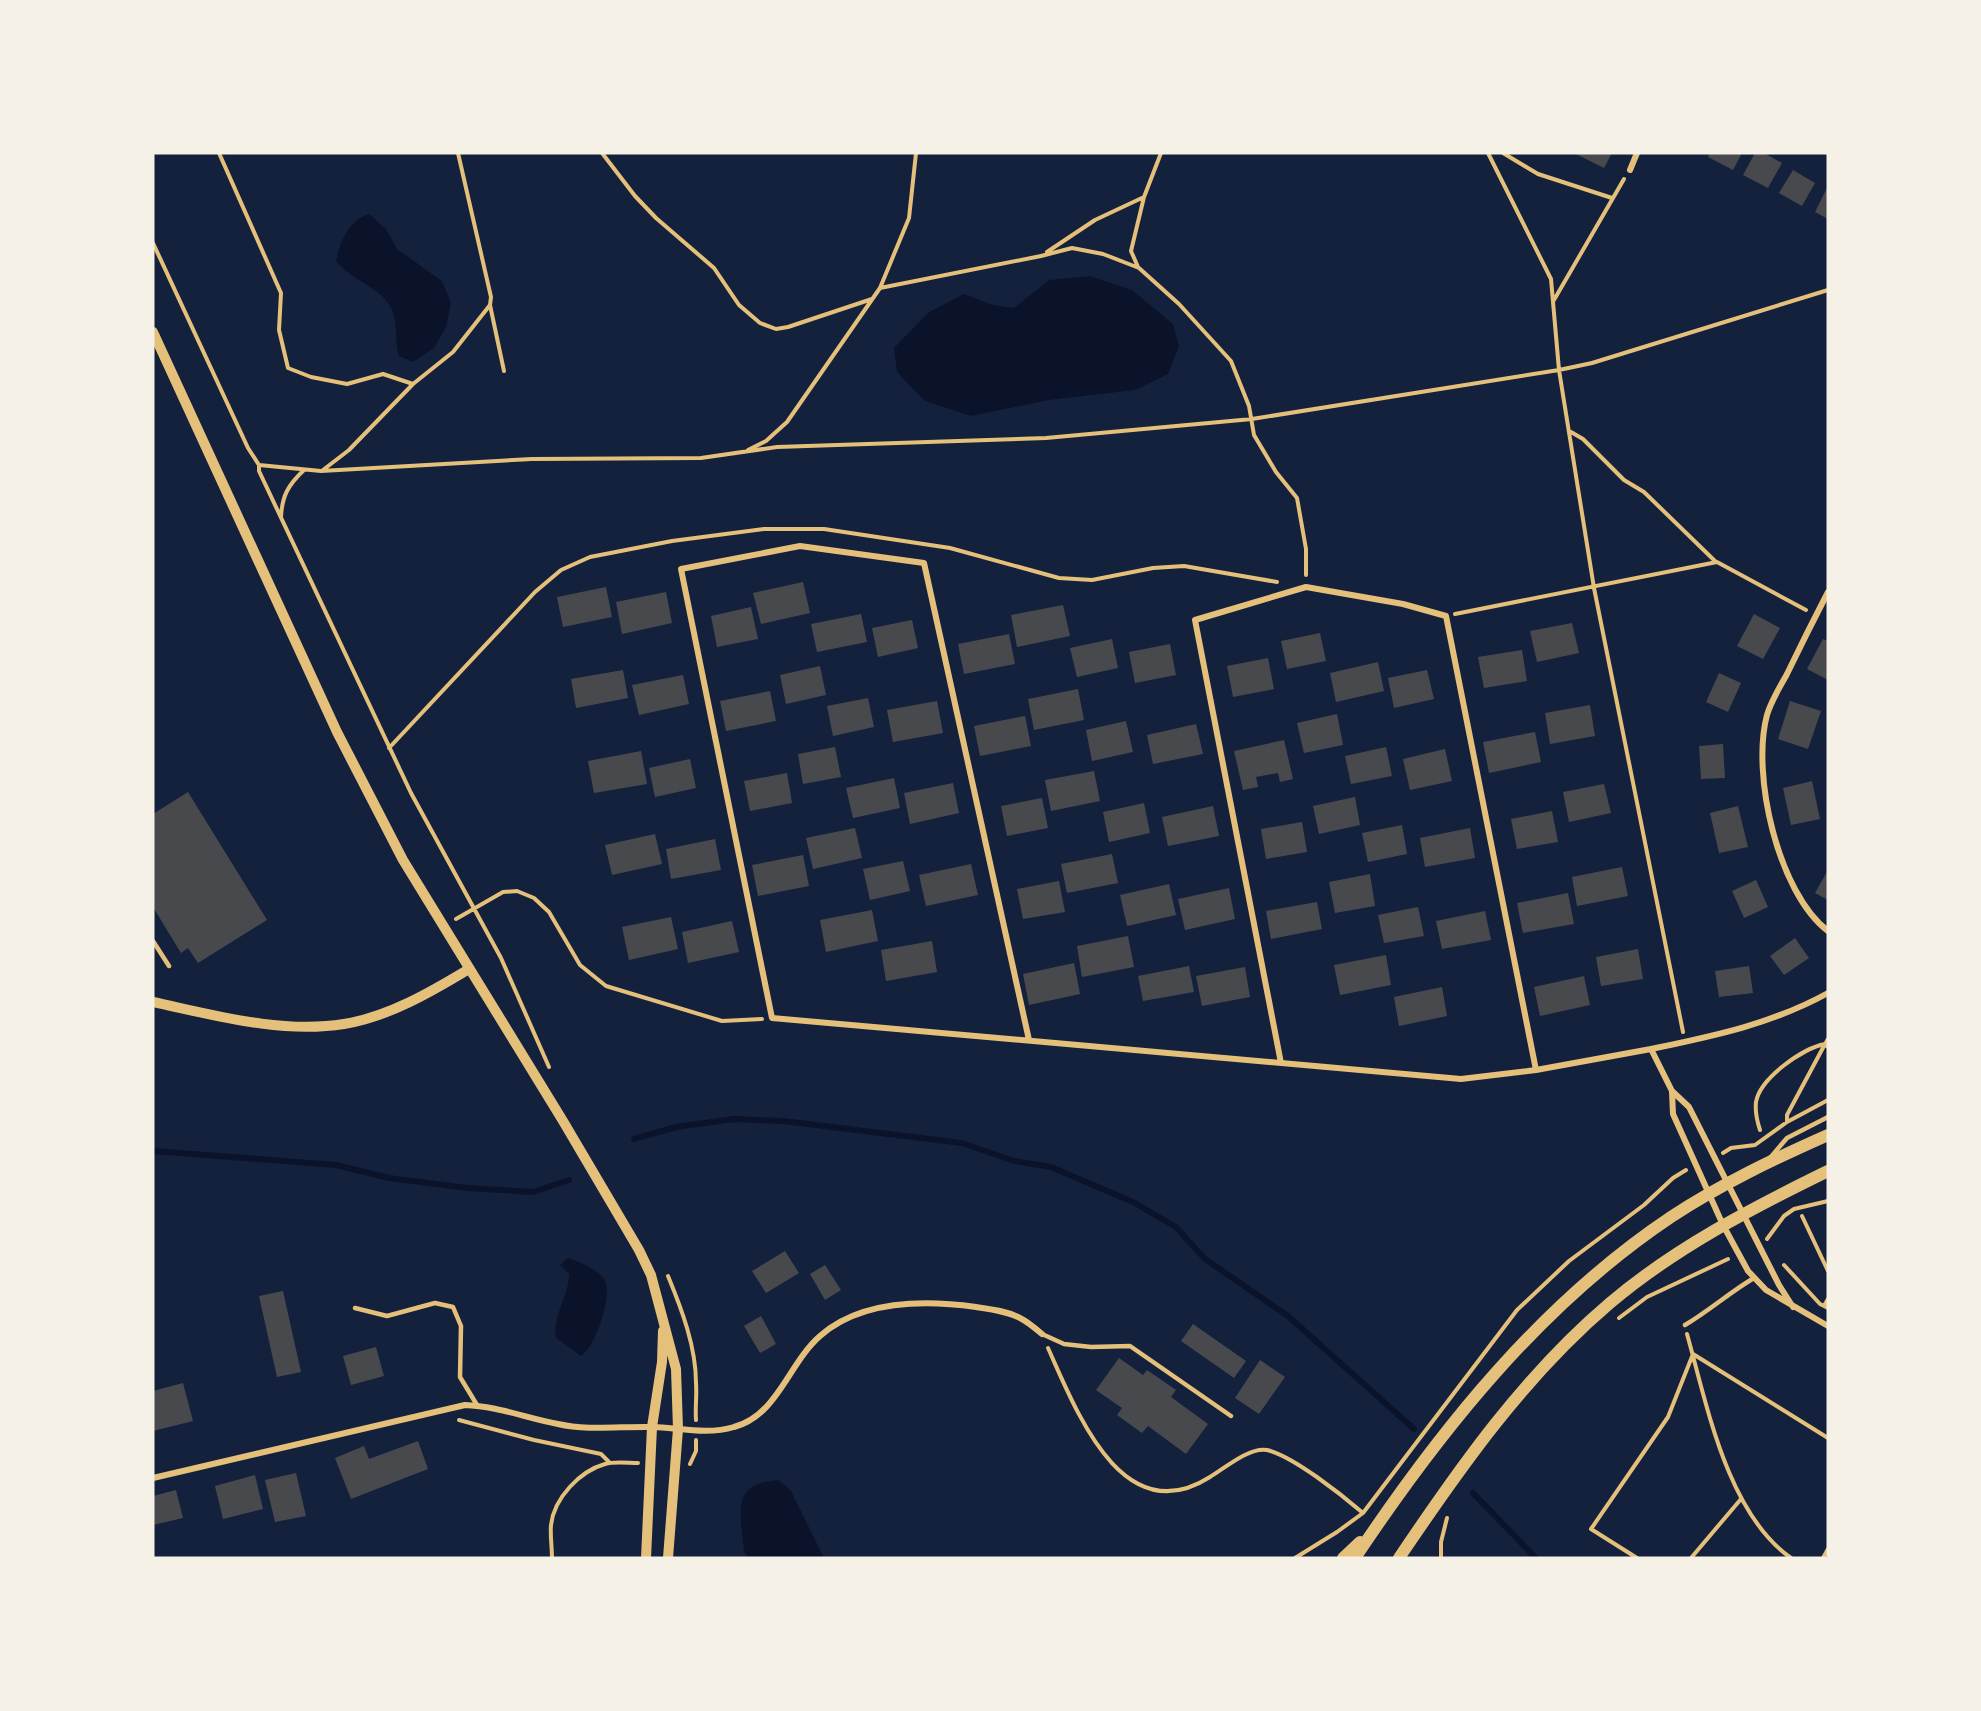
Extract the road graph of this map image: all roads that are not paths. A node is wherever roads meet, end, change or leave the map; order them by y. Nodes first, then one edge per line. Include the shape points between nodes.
1 (1637, 153) edge
2 (1630, 170) road end
3 (153, 332) edge
4 (1828, 592) edge
5 (1828, 931) edge
6 (153, 941) edge
7 (169, 966) dead end
8 (469, 969) junction
9 (1828, 993) edge
10 (153, 1002) edge
11 (1029, 1040) junction
12 (1651, 1049) junction
13 (1281, 1063) junction
14 (1536, 1070) junction
15 (1672, 1091) junction
16 (1828, 1117) edge
17 (1828, 1135) edge
18 (1767, 1162) junction
19 (1828, 1171) edge
20 (1728, 1183) junction
21 (1709, 1194) junction
22 (1745, 1214) junction
23 (1723, 1225) junction
24 (1754, 1278) junction
25 (1793, 1307) junction
26 (355, 1308) dead end
27 (664, 1319) junction
28 (1685, 1325) road end
29 (1828, 1326) edge
30 (1042, 1334) joint
31 (477, 1406) junction
32 (1231, 1416) dead end
33 (652, 1427) junction
34 (678, 1429) junction
35 (153, 1479) edge
36 (1378, 1524) junction
37 (646, 1558) edge
38 (668, 1558) edge
39 (1343, 1558) edge
40 (1355, 1558) edge
41 (1399, 1558) edge

1 - 2 street
3 - 8 street via 337,732 409,870
4 - 5 street via 1767,712 1762,734 1770,818 1782,868 1796,896
6 - 7 lane
8 - 10 street via 381,1014 327,1026 246,1021
8 - 27 street via 639,1250 655,1285
9 - 12 street via 1797,1010 1740,1030
11 - 11 street via 772,1018 681,568 800,546 924,563
11 - 13 street
12 - 14 street
12 - 15 street
13 - 14 street via 1461,1079
13 - 14 street via 1196,620 1306,586 1446,616
15 - 20 street via 1689,1107
15 - 21 street via 1673,1114
16 - 18 lane via 1787,1138
17 - 18 main road
18 - 20 main road
19 - 22 main road
20 - 21 main road
20 - 22 street
21 - 23 street
21 - 36 main road via 1607,1264 1537,1327 1426,1458
22 - 23 main road
22 - 25 street
23 - 24 street
23 - 41 main road via 1611,1302 1543,1366 1497,1420
24 - 25 street
24 - 28 lane
25 - 29 street
26 - 31 lane via 387,1317 435,1303 453,1307 461,1326 460,1377
27 - 33 street
27 - 34 street via 676,1369
30 - 32 lane via 1064,1344 1130,1346
30 - 34 street via 1019,1317 983,1308 942,1303 876,1309 844,1321 820,1336 774,1399 748,1421 716,1430
31 - 33 street via 561,1425
31 - 35 street via 442,1409
33 - 34 street
33 - 37 street
34 - 38 street
36 - 39 main road
36 - 40 main road

